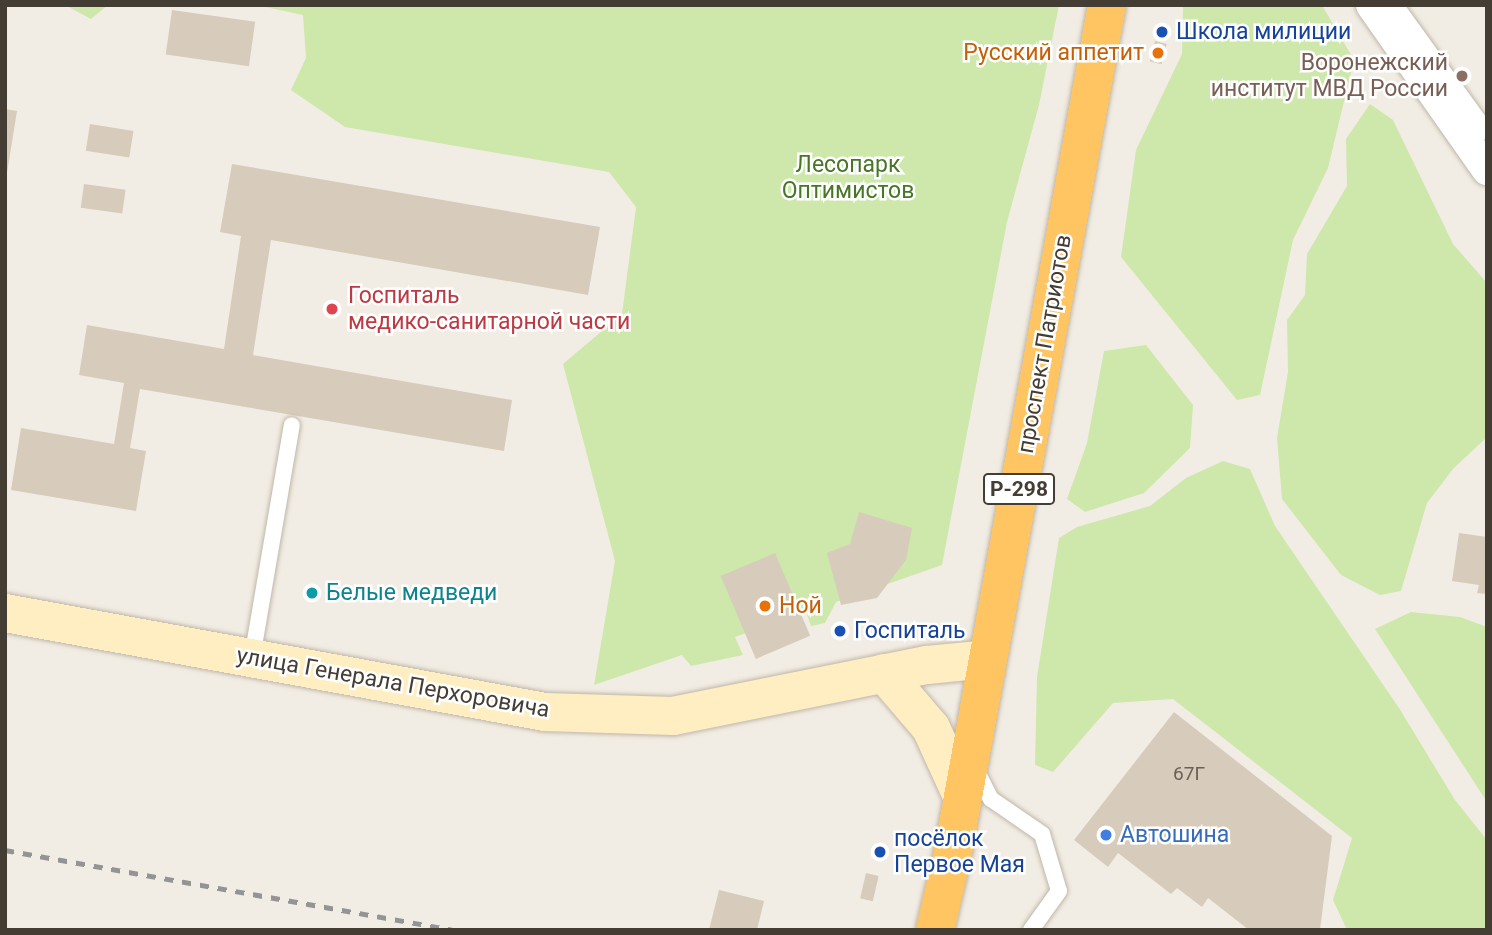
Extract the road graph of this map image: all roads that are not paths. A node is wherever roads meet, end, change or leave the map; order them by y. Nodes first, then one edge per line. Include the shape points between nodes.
1 (1107, 5) edge
2 (1371, 5) edge
3 (1395, 5) edge
4 (1487, 132) edge
5 (1487, 170) edge
6 (292, 425) dead end
7 (5, 613) edge
8 (252, 658) junction
9 (988, 659) junction
10 (884, 673) junction
11 (970, 758) junction
12 (962, 796) junction
13 (935, 930) edge
14 (1031, 930) edge

1 - 9 highway, проспект Патриотов / Р-298
2 - 5 street
3 - 4 lane
6 - 8 lane
7 - 8 street, улица Генерала Перхоровича
8 - 10 street, улица Генерала Перхоровича via 545,712 673,716
9 - 10 street, улица Генерала Перхоровича
9 - 11 highway, проспект Патриотов / Р-298
10 - 12 street via 932,729
11 - 12 highway, проспект Патриотов / Р-298
11 - 14 lane via 991,799 1042,834 1059,891
12 - 13 highway, проспект Патриотов / Р-298

